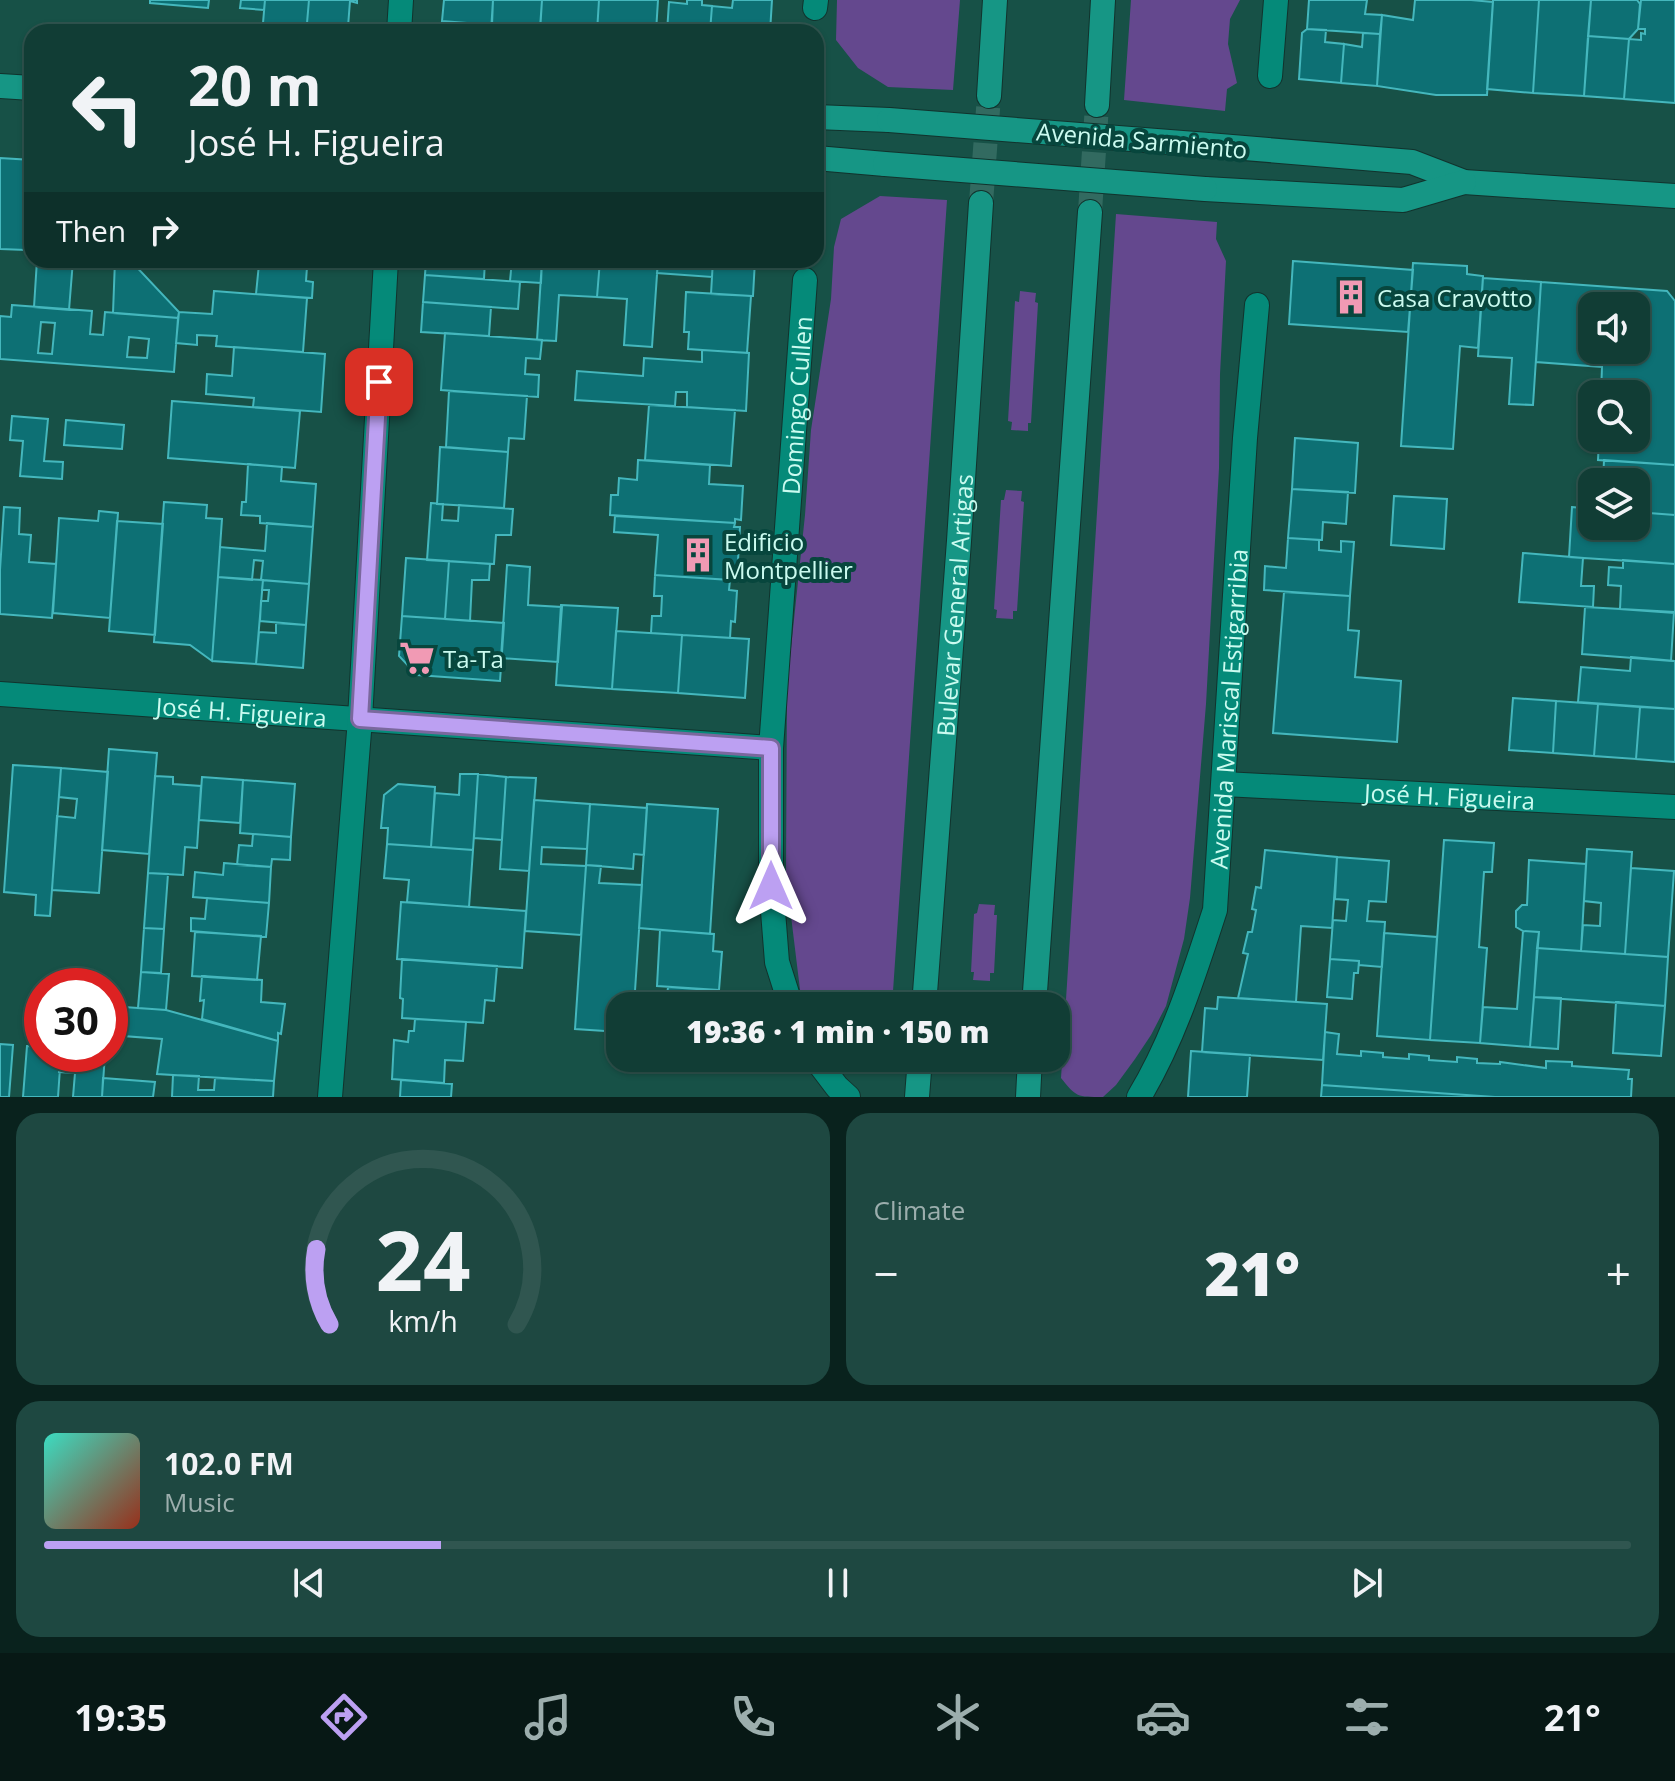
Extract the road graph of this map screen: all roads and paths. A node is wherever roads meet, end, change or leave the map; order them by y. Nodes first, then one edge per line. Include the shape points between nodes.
1 (401, 0) edge
2 (995, 0) edge
3 (1103, 0) edge
4 (1276, 0) edge
5 (400, 24) edge
6 (1270, 76) dead end
7 (0, 86) edge
8 (24, 88) edge
9 (989, 96) tunnel mouth
10 (1097, 105) tunnel mouth
11 (824, 117) edge
12 (824, 159) edge
13 (1464, 182) junction
14 (1675, 196) edge
15 (981, 203) tunnel mouth
16 (1090, 212) tunnel mouth
17 (386, 268) edge
18 (805, 280) dead end
19 (1257, 305) dead end
20 (0, 694) edge
21 (360, 719) junction
22 (771, 748) junction
23 (1224, 784) junction
24 (1675, 807) edge
25 (787, 992) edge
26 (925, 992) edge
27 (1035, 992) edge
28 (826, 1072) edge
29 (919, 1072) edge
30 (1029, 1072) edge
31 (330, 1097) edge
32 (848, 1097) edge
33 (917, 1097) edge
34 (1028, 1097) edge
35 (1139, 1097) edge

1 - 5 street
2 - 9 main road
3 - 10 main road
4 - 6 street
7 - 8 main road
11 - 13 main road, Avenida Sarmiento, bridge via 1412,162
12 - 13 main road, Avenida Sarmiento, bridge via 1403,200
13 - 14 main road, Avenida Sarmiento
15 - 26 main road, Bulevar General Artigas
16 - 27 main road
17 - 21 street
18 - 22 street, Domingo Cullen
19 - 23 street, Avenida Mariscal Estigarribia
20 - 21 street, José H. Figueira
21 - 22 street, José H. Figueira
21 - 31 street
22 - 25 street, Domingo Cullen via 771,886 777,962
23 - 24 street, José H. Figueira
23 - 35 street, Avenida Mariscal Estigarribia via 1215,910 1159,1063
28 - 32 street
29 - 33 main road
30 - 34 main road

